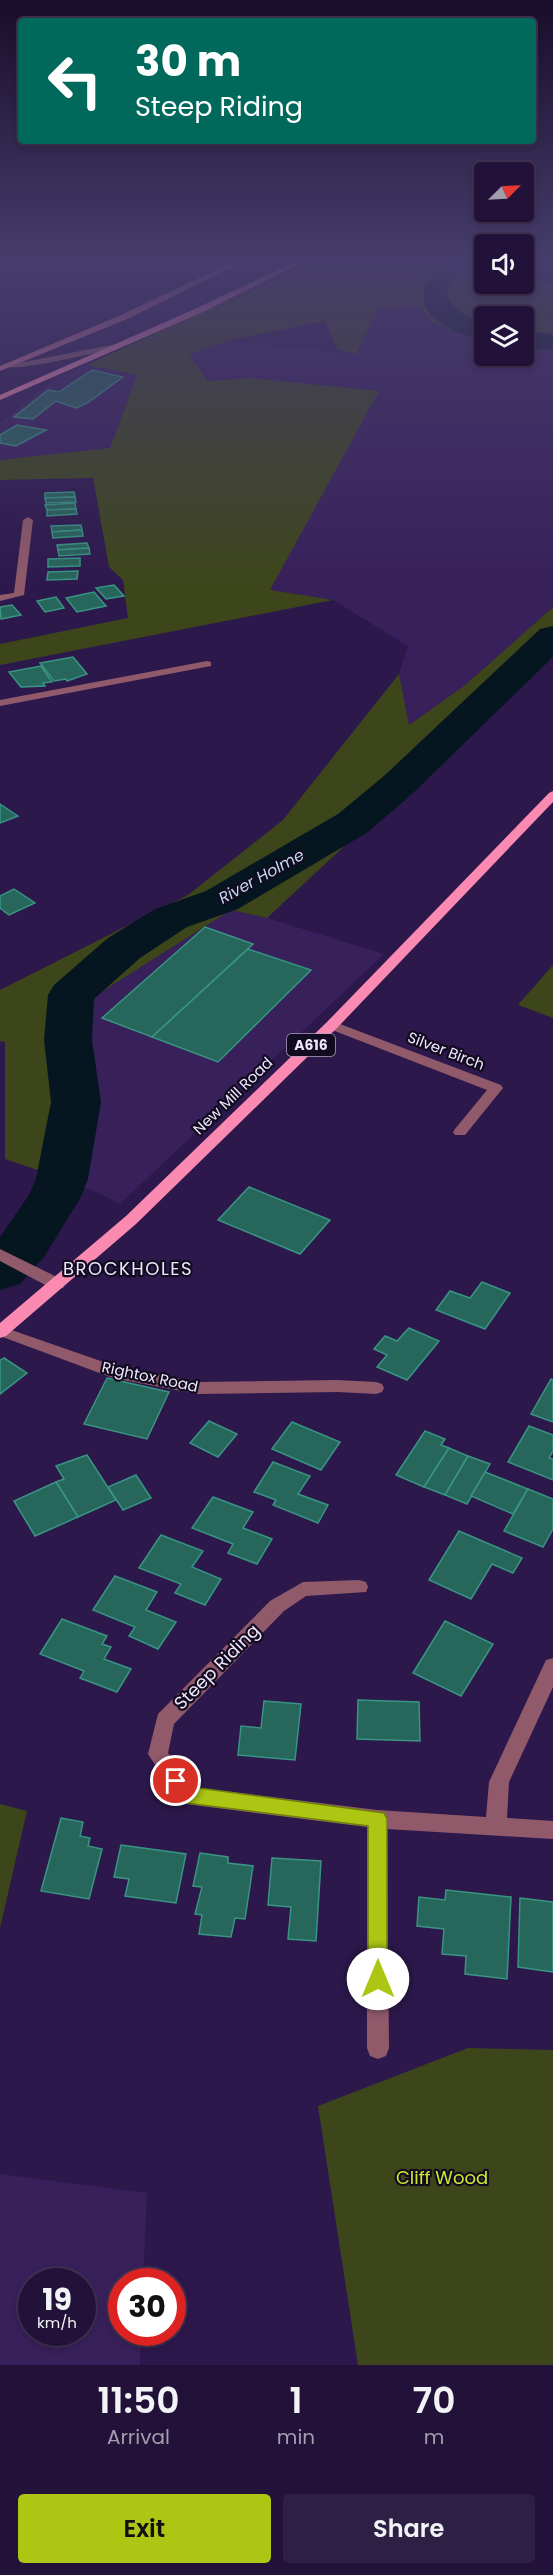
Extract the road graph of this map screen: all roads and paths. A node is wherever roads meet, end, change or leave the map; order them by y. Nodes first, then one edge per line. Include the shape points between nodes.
1 (66, 368) edge
2 (0, 398) edge
3 (28, 520) dead end
4 (0, 598) edge
5 (207, 664) dead end
6 (0, 703) edge
7 (553, 795) edge
8 (332, 1025) junction
9 (460, 1132) dead end
10 (0, 1254) edge
11 (57, 1284) junction
12 (1, 1332) edge
13 (376, 1388) dead end
14 (359, 1587) dead end
15 (553, 1666) edge
16 (377, 1819) junction
17 (496, 1826) junction
18 (553, 1830) edge
19 (378, 2048) dead end

1 - 2 main road
3 - 4 street via 19,595
5 - 6 street
7 - 8 main road, New Mill Road / A616
8 - 9 street, Silver Birch via 496,1088
8 - 11 main road, New Mill Road / A616 via 131,1220
10 - 11 street
11 - 12 main road, New Mill Road / A616
12 - 13 street, Rightox Road via 113,1372 197,1388
14 - 16 street, Steep Riding via 303,1589 277,1606 165,1720 158,1754 186,1795
15 - 17 street via 500,1782
16 - 17 street, Steep Riding
16 - 19 street
17 - 18 street, Steep Riding

